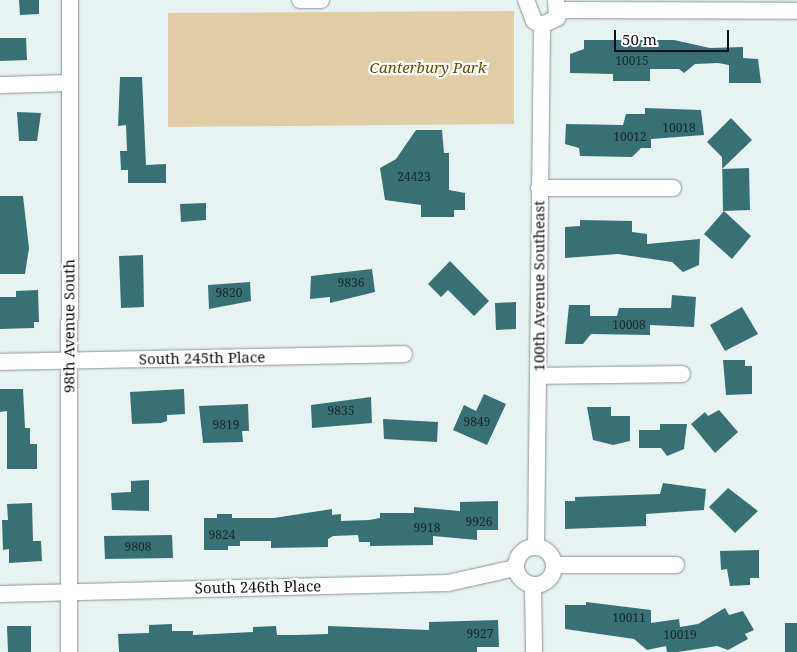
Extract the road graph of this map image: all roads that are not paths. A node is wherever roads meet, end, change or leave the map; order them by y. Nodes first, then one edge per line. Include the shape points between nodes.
1 (70, 0) edge
2 (300, 0) edge
3 (321, 0) edge
4 (526, 0) edge
5 (557, 5) edge
6 (797, 11) edge
7 (542, 25) junction
8 (70, 83) junction
9 (0, 85) edge
10 (540, 188) junction
11 (673, 188) dead end
12 (404, 354) dead end
13 (69, 361) junction
14 (0, 362) edge
15 (682, 374) dead end
16 (538, 376) junction
17 (536, 547) junction
18 (554, 565) junction
19 (676, 565) dead end
20 (515, 568) junction
21 (533, 586) junction
22 (69, 592) junction
23 (0, 594) edge
24 (69, 652) edge
25 (534, 652) edge

1 - 8 street, 98th Avenue South
2 - 3 street
4 - 7 street via 534,21
5 - 6 street
5 - 7 street via 554,22
7 - 10 street, 100th Avenue Southeast
8 - 9 street
8 - 13 street, 98th Avenue South
10 - 11 street
10 - 16 street, 100th Avenue Southeast
12 - 13 street, South 245th Place
13 - 14 street, South 245th Place
13 - 22 street, 98th Avenue South
15 - 16 street
16 - 17 street, 100th Avenue Southeast
17 - 18 street via 550,555
17 - 20 street via 518,555
18 - 19 street
18 - 21 street via 551,578
20 - 21 street via 523,582
20 - 22 street, South 246th Place via 448,583
21 - 25 street
22 - 23 street, South 246th Place
22 - 24 street, 98th Avenue South

